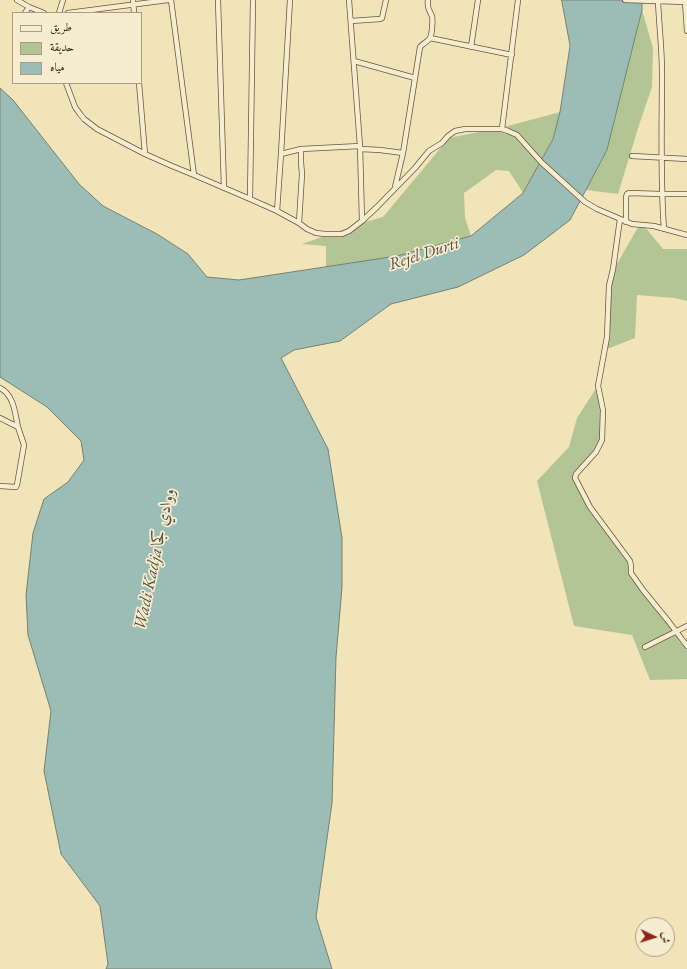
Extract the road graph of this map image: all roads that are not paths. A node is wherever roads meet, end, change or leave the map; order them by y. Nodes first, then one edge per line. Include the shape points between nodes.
1 (17, 0) edge
2 (63, 0) edge
3 (170, 0) edge
4 (218, 0) edge
5 (253, 0) edge
6 (290, 0) edge
7 (350, 0) edge
8 (386, 0) edge
9 (428, 0) edge
10 (478, 0) edge
11 (518, 0) edge
12 (625, 0) edge
13 (133, 2) edge
14 (658, 2) junction
15 (686, 2) edge
16 (29, 7) junction
17 (26, 12) edge
18 (42, 12) edge
19 (59, 12) edge
20 (74, 12) edge
21 (134, 12) edge
22 (351, 21) junction
23 (687, 31) edge
24 (430, 38) junction
25 (471, 46) junction
26 (512, 55) junction
27 (354, 61) junction
28 (415, 78) junction
29 (66, 84) edge
30 (139, 84) edge
31 (502, 129) junction
32 (360, 147) junction
33 (301, 148) junction
34 (403, 153) junction
35 (145, 154) junction
36 (281, 154) junction
37 (632, 156) dead end
38 (661, 157) junction
39 (687, 159) edge
40 (194, 175) junction
41 (224, 188) junction
42 (394, 189) junction
43 (661, 194) junction
44 (687, 194) edge
45 (250, 199) junction
46 (277, 211) junction
47 (620, 219) junction
48 (362, 221) junction
49 (626, 222) junction
50 (299, 223) junction
51 (664, 229) junction
52 (687, 235) edge
53 (0, 388) edge
54 (0, 418) edge
55 (18, 427) junction
56 (0, 486) edge
57 (687, 626) edge
58 (677, 632) junction
59 (687, 646) edge
60 (645, 647) dead end

1 - 16 street
2 - 19 street
3 - 13 street
3 - 40 street
4 - 41 street
5 - 45 street
6 - 36 street
7 - 22 street
8 - 22 street via 382,18
9 - 24 street via 427,6 432,17
10 - 25 street
11 - 26 street
12 - 14 street
13 - 20 street
13 - 21 street
14 - 15 street
14 - 38 street via 662,71
15 - 23 street
16 - 17 street
16 - 18 street
22 - 27 street
24 - 25 street
24 - 28 street via 420,47
25 - 26 street
26 - 31 street
27 - 28 street
27 - 32 street
28 - 34 street
29 - 35 street via 75,106 84,119 97,129
30 - 35 street
31 - 42 street via 455,131 429,151
31 - 47 street via 517,135 542,163 584,202
32 - 33 street
32 - 34 street
32 - 48 street
33 - 36 street
33 - 50 street
34 - 42 street
35 - 40 street
36 - 46 street
37 - 38 street
38 - 39 street
38 - 43 street
40 - 41 street
41 - 45 street
42 - 48 street
43 - 44 street
43 - 49 street via 627,194
43 - 51 street
45 - 46 street
46 - 50 street
47 - 49 street
47 - 58 street via 609,286 607,337 598,386 603,410 602,440 596,452 575,478 590,507 630,561 631,573
48 - 50 street via 342,234 316,233
49 - 51 street
51 - 52 street
53 - 55 street via 11,398
54 - 55 street
55 - 56 street via 24,445 17,485
57 - 58 street
58 - 59 street
58 - 60 street

